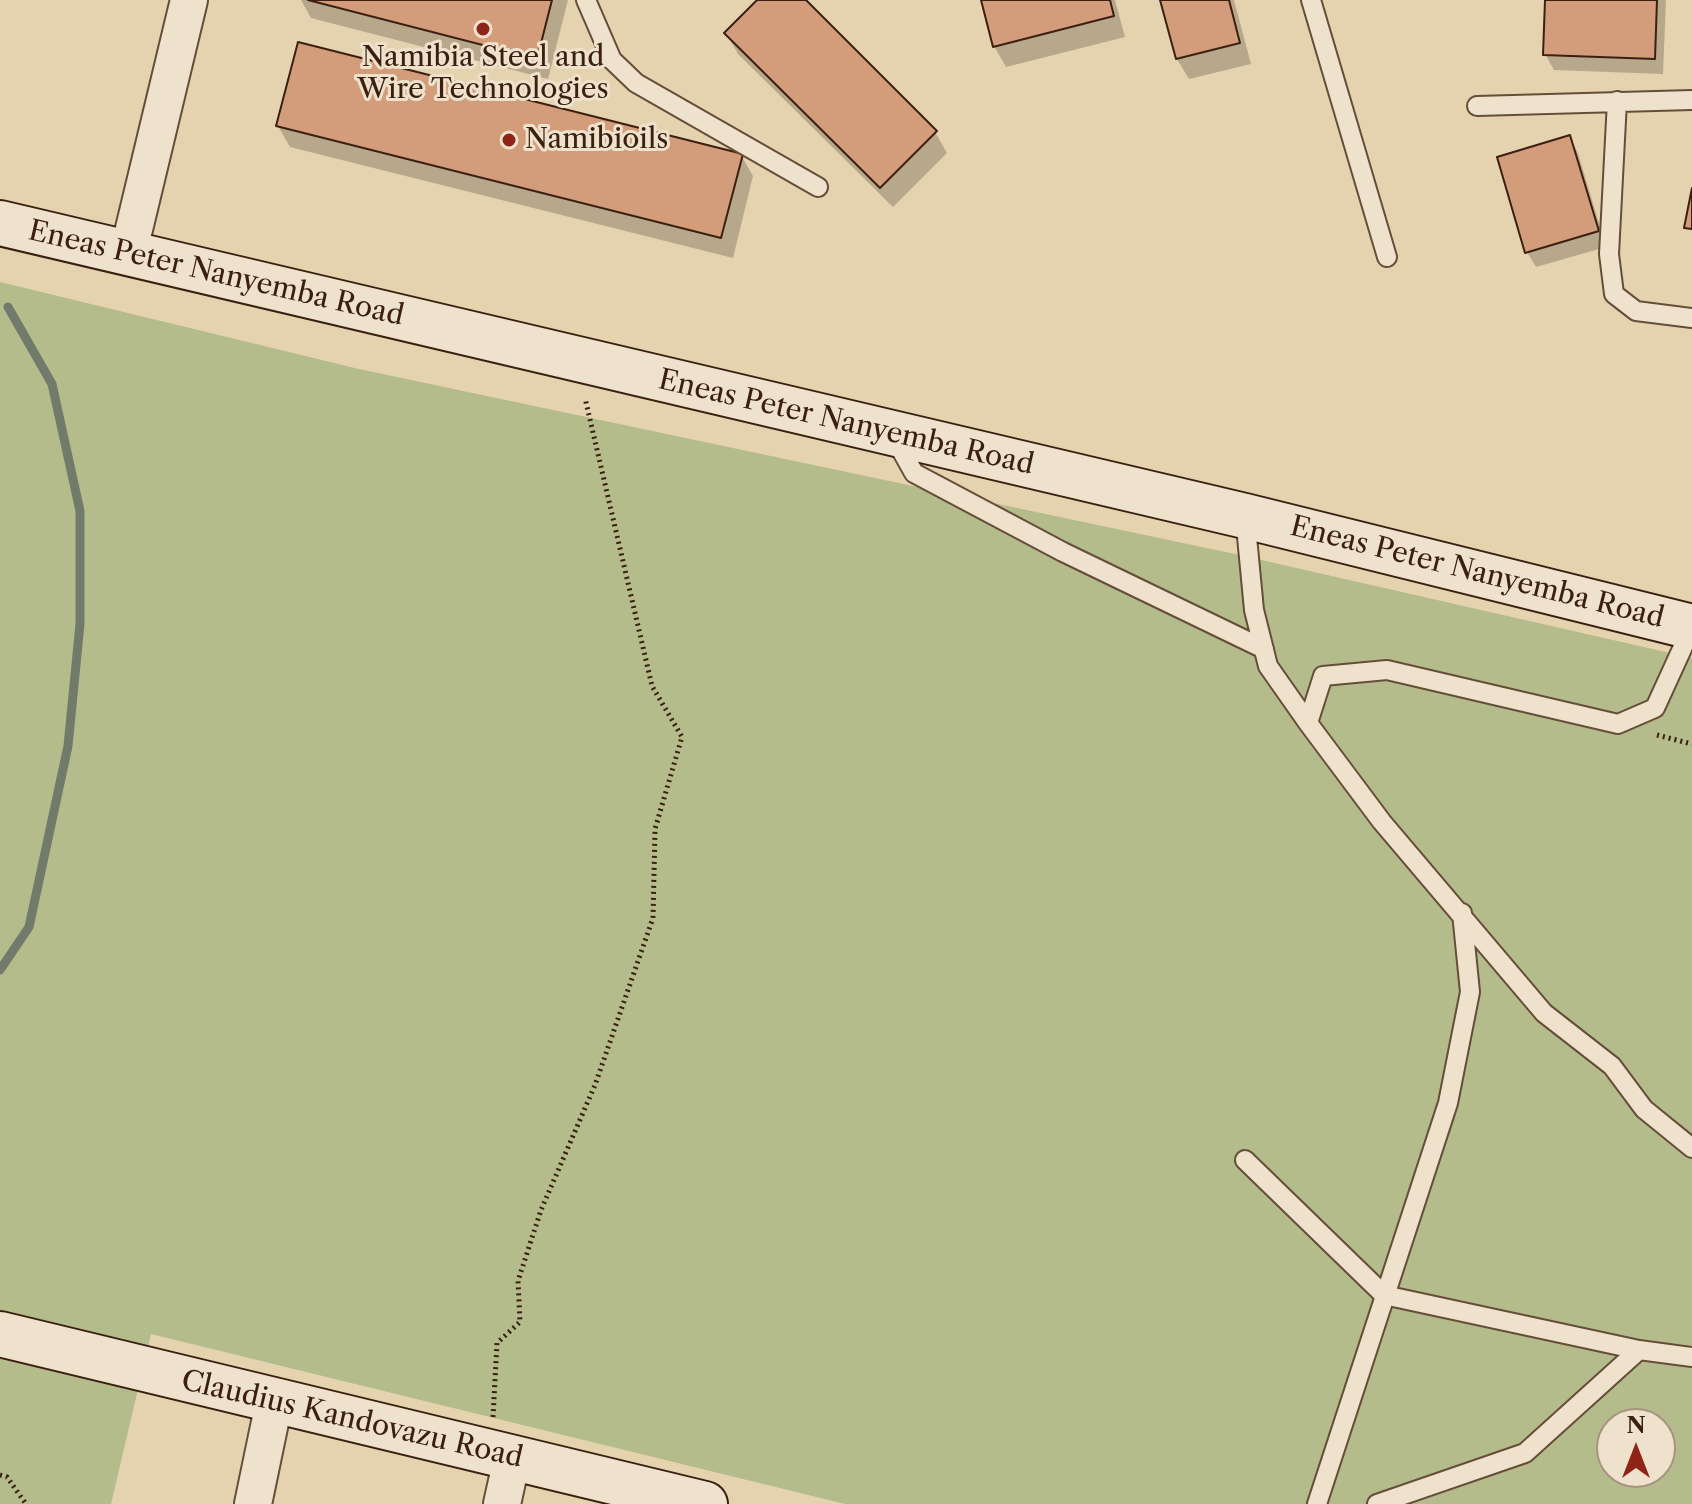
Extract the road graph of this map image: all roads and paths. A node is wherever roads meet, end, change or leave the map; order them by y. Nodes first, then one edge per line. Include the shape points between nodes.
1 (189, 0) edge
2 (586, 0) edge
3 (1311, 0) edge
4 (1692, 100) edge
5 (1617, 101) junction
6 (1477, 106) dead end
7 (818, 187) dead end
8 (0, 223) edge
9 (128, 254) junction
10 (1387, 257) dead end
11 (1692, 318) edge
12 (577, 360) junction
13 (891, 433) junction
14 (1245, 516) junction
15 (1692, 627) edge
16 (1264, 649) junction
17 (1308, 723) junction
18 (1462, 913) junction
19 (1692, 1148) edge
20 (1245, 1160) dead end
21 (1384, 1295) junction
22 (0, 1334) edge
23 (1639, 1350) junction
24 (1692, 1357) edge
25 (274, 1403) junction
26 (502, 1456) junction
27 (0, 1475) edge
28 (26, 1504) edge
29 (253, 1504) edge
30 (502, 1504) edge
31 (705, 1504) edge
32 (1317, 1504) edge
33 (1377, 1504) edge

1 - 9 street
2 - 7 lane via 612,60 636,83
3 - 10 lane
4 - 5 lane
5 - 6 lane
5 - 11 lane via 1609,254 1614,294 1636,311
8 - 9 main road, Eneas Peter Nanyemba Road
9 - 12 main road, Eneas Peter Nanyemba Road
12 - 13 main road, Eneas Peter Nanyemba Road
12 - 26 path via 652,686 682,737 655,829 653,918 595,1085 541,1210 518,1281 520,1322 497,1343
13 - 14 main road, Eneas Peter Nanyemba Road
13 - 16 lane via 914,473
14 - 15 main road, Eneas Peter Nanyemba Road
14 - 16 lane via 1254,610
15 - 17 lane via 1655,708 1618,724 1387,670 1323,676
16 - 17 lane via 1268,666
17 - 18 lane via 1382,822
18 - 19 lane via 1544,1013 1612,1066 1644,1109
18 - 21 lane via 1470,992 1448,1103
20 - 21 lane
21 - 23 lane
21 - 32 lane
22 - 25 main road, Claudius Kandovazu Road
23 - 24 lane
23 - 33 lane via 1525,1453
25 - 26 main road, Claudius Kandovazu Road
25 - 29 street
26 - 30 street
26 - 31 main road, Claudius Kandovazu Road
27 - 28 path

